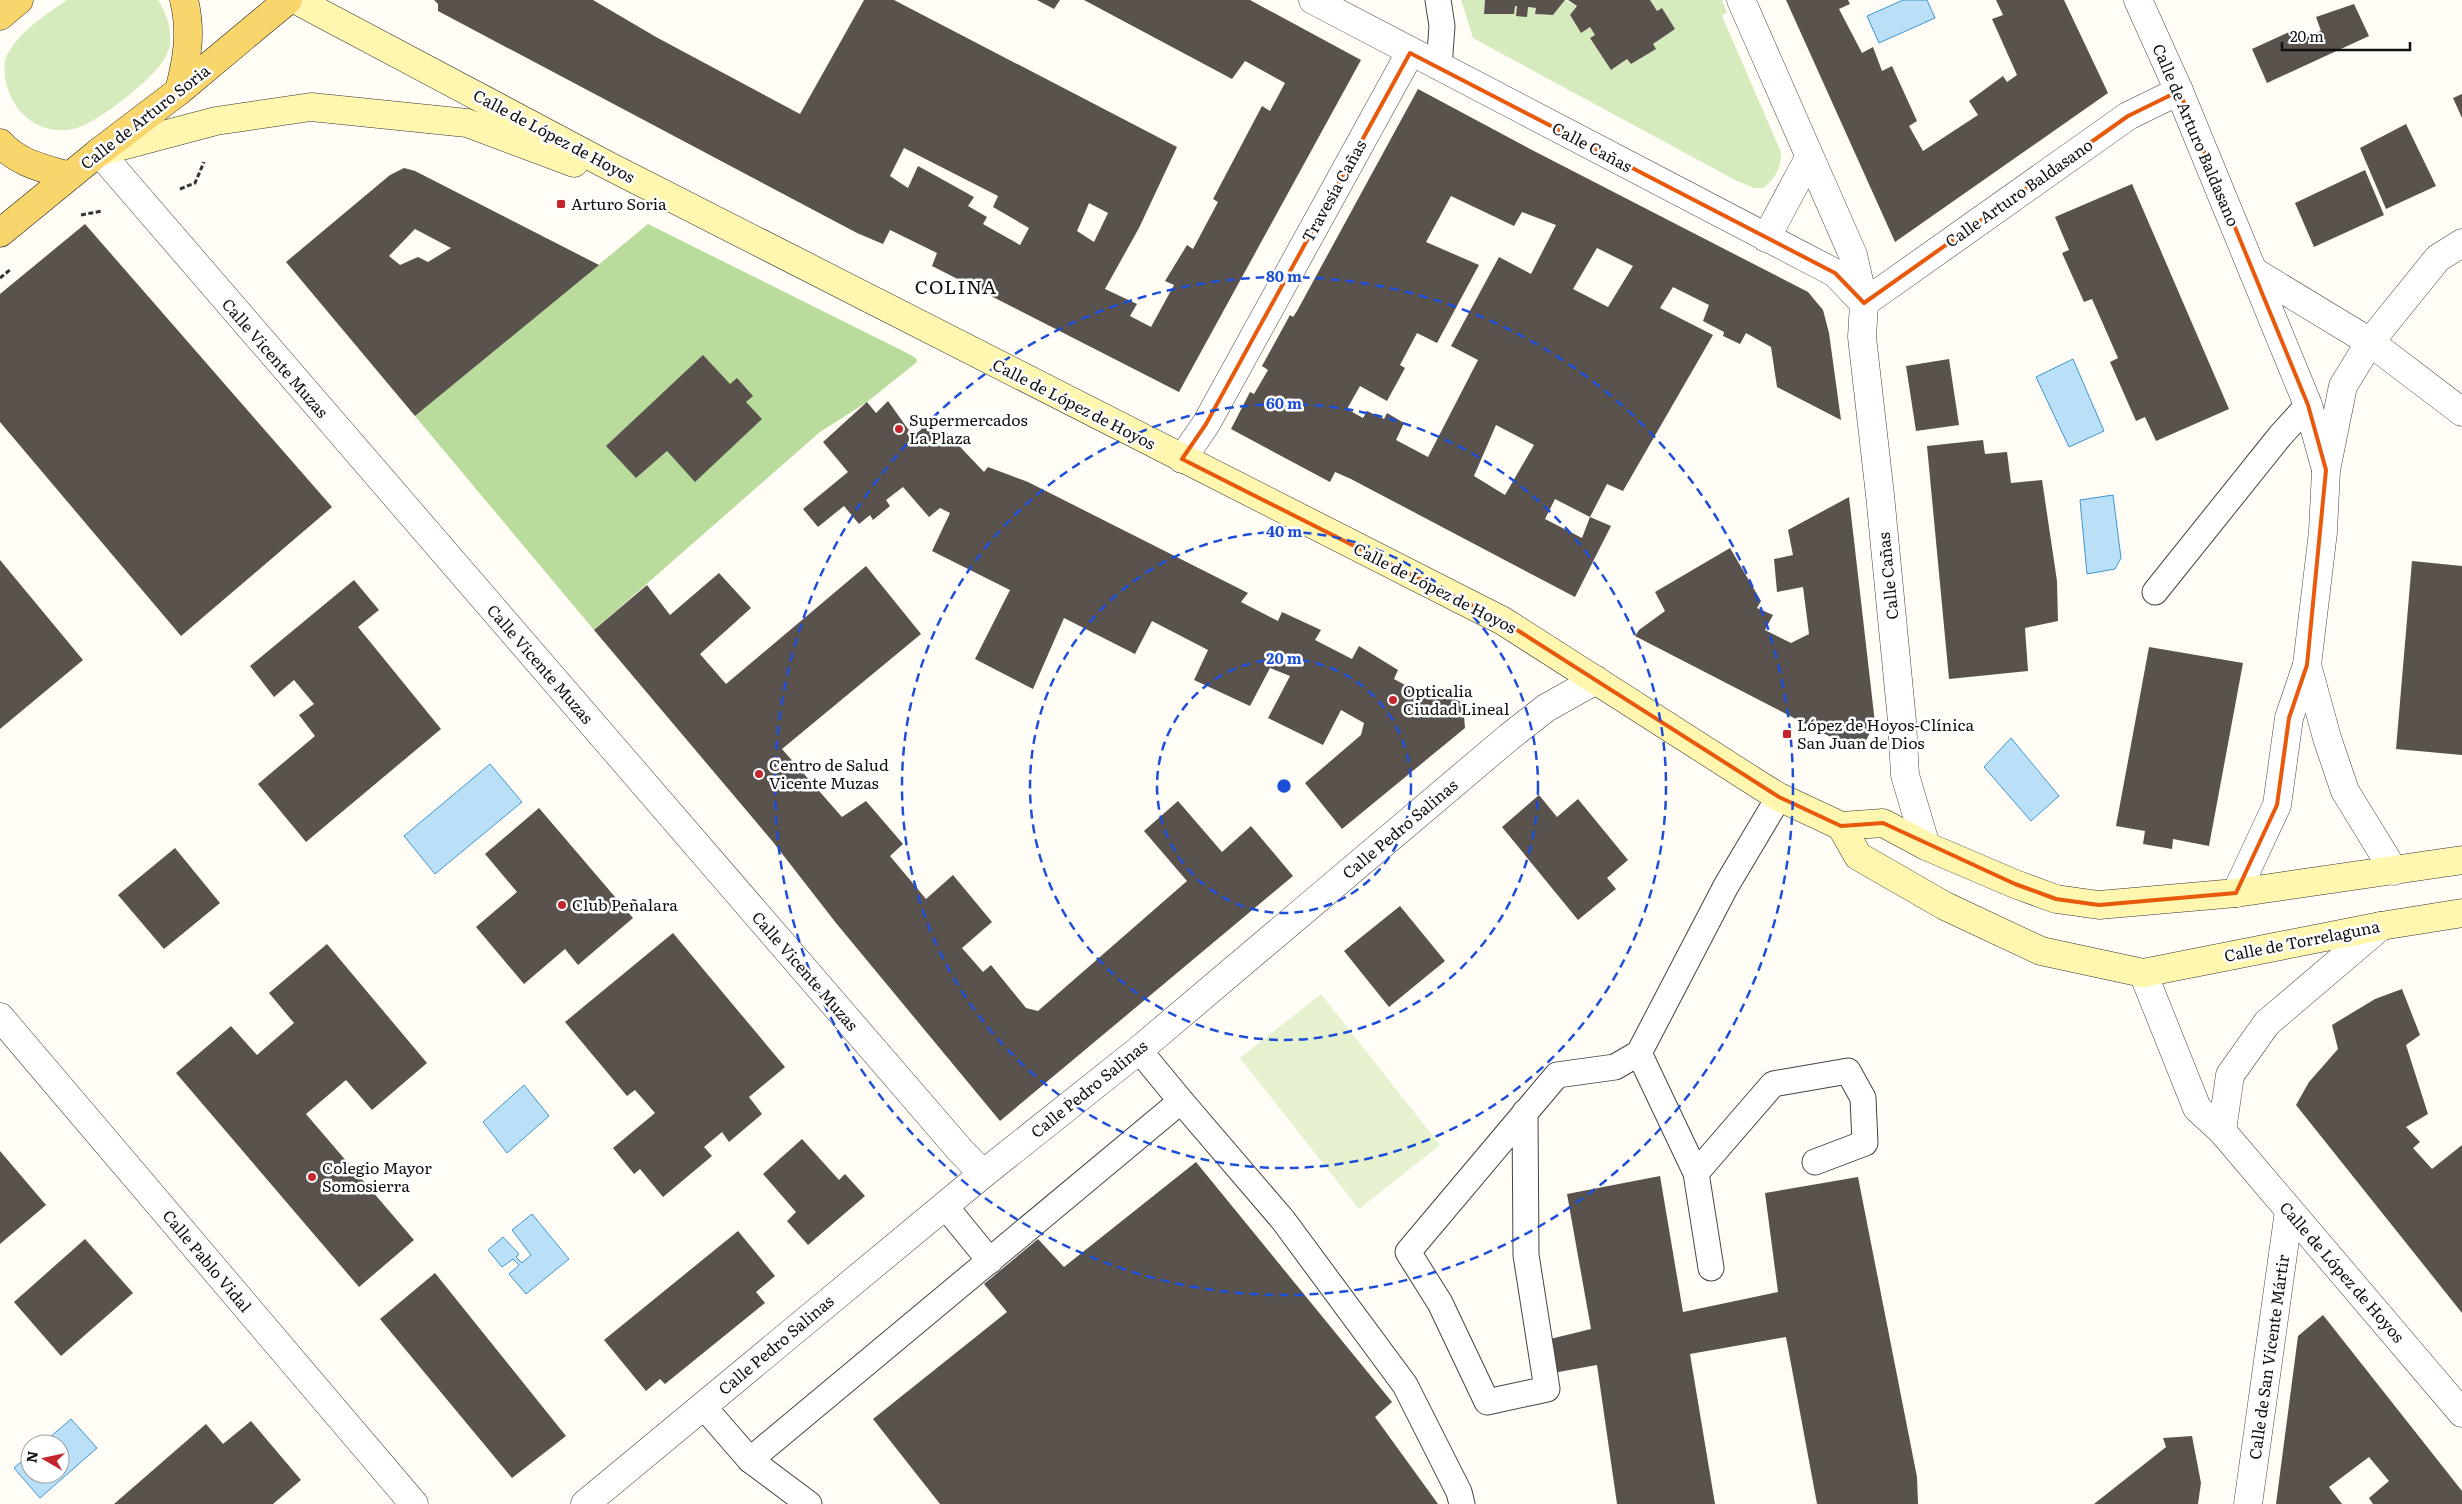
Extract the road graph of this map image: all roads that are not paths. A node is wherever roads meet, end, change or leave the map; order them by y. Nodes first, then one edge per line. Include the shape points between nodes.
1 (19, 0) edge
2 (184, 0) edge
3 (288, 0) edge
4 (296, 0) edge
5 (1438, 0) edge
6 (1741, 0) edge
7 (2138, 0) edge
8 (1332, 4) edge
9 (0, 16) edge
10 (1410, 53) junction
11 (1439, 67) junction
12 (179, 91) junction
13 (2179, 91) junction
14 (0, 143) edge
15 (99, 152) junction
16 (1809, 158) junction
17 (607, 165) junction
18 (69, 176) junction
19 (0, 233) edge
20 (1766, 238) junction
21 (2462, 243) edge
22 (2253, 271) junction
23 (1864, 303) junction
24 (2370, 342) junction
25 (2308, 405) junction
26 (2462, 412) edge
27 (1182, 459) junction
28 (2326, 470) junction
29 (2155, 592) dead end
30 (2307, 665) junction
31 (1596, 680) junction
32 (1779, 797) junction
33 (1841, 826) junction
34 (1926, 846) junction
35 (2462, 860) edge
36 (2394, 871) junction
37 (2236, 893) junction
38 (2462, 913) edge
39 (2381, 926) junction
40 (2143, 972) junction
41 (0, 1017) edge
42 (1139, 1050) junction
43 (1639, 1053) junction
44 (1182, 1101) junction
45 (1525, 1112) junction
46 (2222, 1131) junction
47 (1815, 1162) dead end
48 (1696, 1173) junction
49 (983, 1174) junction
50 (945, 1206) junction
51 (2289, 1211) junction
52 (990, 1261) junction
53 (1711, 1268) dead end
54 (703, 1406) junction
55 (2462, 1413) edge
56 (750, 1460) junction
57 (414, 1504) edge
58 (586, 1504) edge
59 (810, 1504) edge
60 (1462, 1504) edge
61 (2248, 1504) edge

1 - 9 main road
2 - 12 main road via 188,17 188,54
3 - 12 main road, Calle de Arturo Soria
4 - 17 street, Calle de López de Hoyos
5 - 11 lane via 1442,26
6 - 16 street, Calle Cañas
7 - 13 street, Calle de Arturo Baldasano
8 - 10 street, Calle Cañas
10 - 11 street, Calle Cañas
10 - 27 street, Travesía Cañas via 1210,416
11 - 20 street, Calle Cañas
12 - 15 main road, Calle de Arturo Soria
13 - 22 street, Calle de Arturo Baldasano
13 - 23 street, Calle Arturo Baldasano via 2128,116
14 - 18 main road via 20,160
15 - 17 street via 216,120 311,107 468,123 574,164
15 - 18 main road, Calle de Arturo Soria
15 - 49 street, Calle Vicente Muzas
16 - 20 street
16 - 23 street, Calle Cañas via 1852,255
17 - 27 street, Calle de López de Hoyos
18 - 19 main road, Calle de Arturo Soria
20 - 23 street, Calle Cañas via 1835,273
21 - 24 street, Calle de Arturo Baldasano via 2438,258
22 - 24 street
22 - 25 street, Calle de Arturo Baldasano
23 - 34 street, Calle Cañas via 1862,338 1883,524 1905,775
24 - 26 street
24 - 28 street, Calle de Arturo Baldasano via 2343,386
25 - 28 street, Calle de Arturo Baldasano
25 - 29 lane
27 - 31 street, Calle de López de Hoyos via 1496,617
28 - 30 street, Calle de Arturo Baldasano via 2323,532
30 - 36 street, Calle de Arturo Baldasano via 2345,792
30 - 37 street, Calle de Arturo Baldasano via 2289,718 2277,805
31 - 32 street, Calle de López de Hoyos
31 - 42 street, Calle Pedro Salinas via 1546,708 1509,737
32 - 33 street, Calle de López de Hoyos
32 - 43 lane via 1726,886
33 - 34 street, Calle de López de Hoyos via 1884,823
33 - 40 street via 1858,856 1945,906 2041,951
34 - 37 street, Calle de López de Hoyos via 2056,899 2098,905
35 - 36 street
36 - 37 street
38 - 39 street, Calle de Torrelaguna
39 - 40 street, Calle de Torrelaguna
39 - 46 street via 2267,1023 2230,1076
40 - 46 street, Calle de López de Hoyos via 2196,1108
41 - 57 street, Calle Pablo Vidal
42 - 44 lane
42 - 49 street, Calle Pedro Salinas
43 - 45 lane via 1614,1067 1557,1075
43 - 48 lane
44 - 52 lane
44 - 60 lane via 1284,1220 1405,1385
45 - 45 lane via 1408,1252 1440,1303 1487,1402 1547,1390 1526,1254
46 - 51 street, Calle de López de Hoyos
47 - 48 lane via 1865,1143 1864,1098 1848,1071 1773,1084
48 - 53 lane
49 - 50 street, Calle Pedro Salinas
50 - 52 lane
50 - 54 street, Calle Pedro Salinas
51 - 55 street, Calle de López de Hoyos
51 - 61 street, Calle de San Vicente Mártir
52 - 56 lane
54 - 56 lane
54 - 58 street, Calle Pedro Salinas
56 - 59 lane

